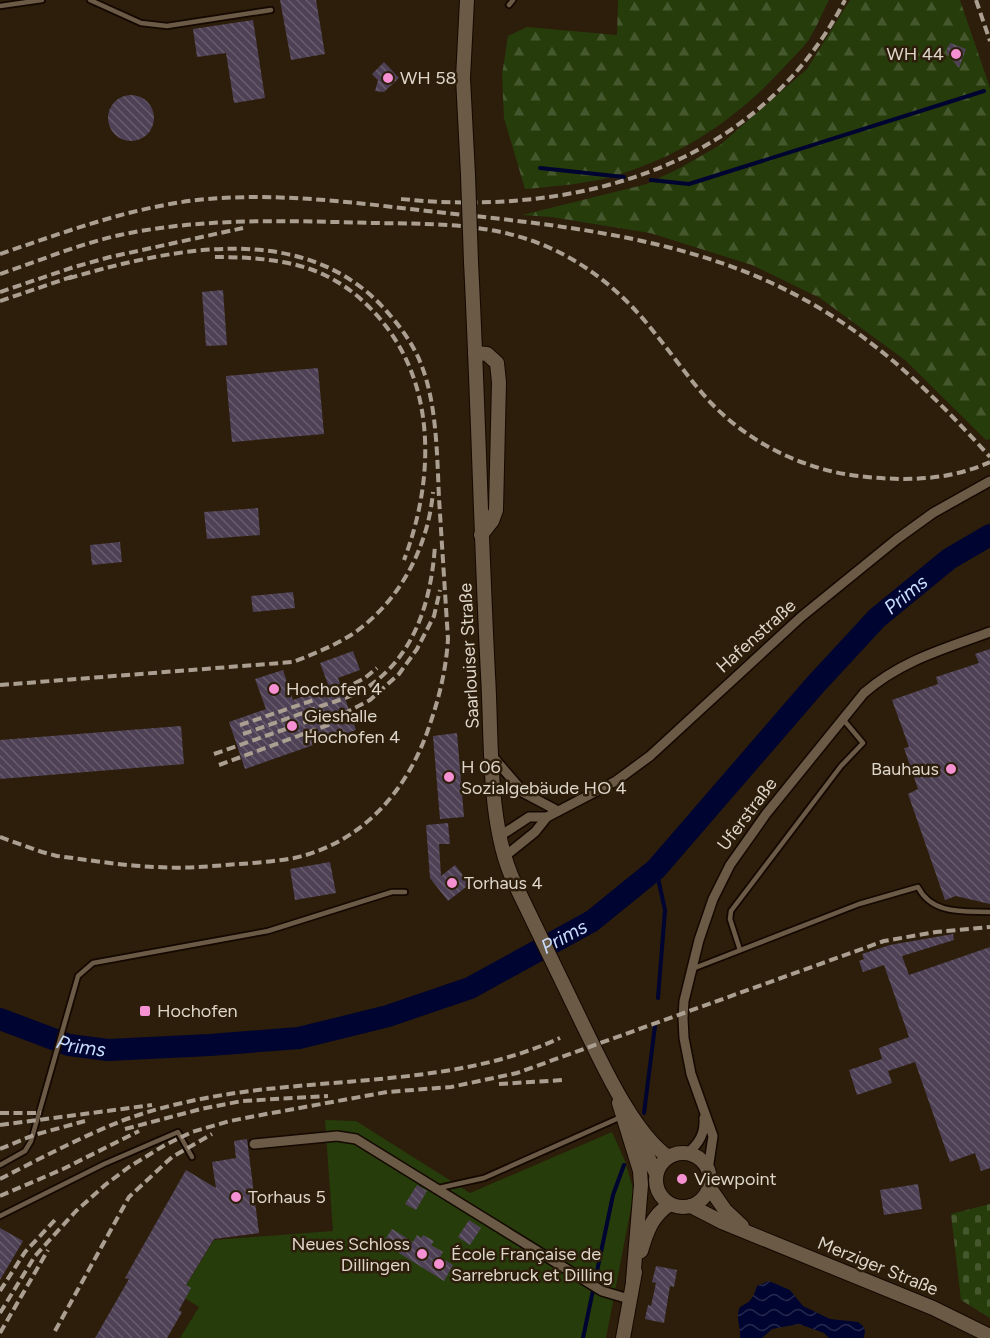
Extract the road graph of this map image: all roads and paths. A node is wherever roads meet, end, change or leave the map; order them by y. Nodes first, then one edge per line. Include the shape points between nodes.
1 (42, 0) edge
2 (90, 0) edge
3 (513, 0) edge
4 (466, 2) edge
5 (509, 5) dead end
6 (0, 6) edge
7 (271, 9) dead end
8 (475, 353) junction
9 (990, 481) edge
10 (482, 536) junction
11 (990, 632) edge
12 (842, 718) junction
13 (493, 757) junction
14 (558, 811) junction
15 (547, 817) junction
16 (500, 836) junction
17 (504, 856) junction
18 (405, 892) dead end
19 (990, 912) edge
20 (740, 950) junction
21 (692, 969) junction
22 (607, 1074) junction
23 (616, 1094) junction
24 (704, 1110) junction
25 (623, 1116) junction
26 (254, 1144) dead end
27 (688, 1153) junction
28 (192, 1157) dead end
29 (668, 1157) junction
30 (0, 1165) edge
31 (708, 1170) junction
32 (656, 1173) junction
33 (710, 1187) junction
34 (434, 1188) junction
35 (665, 1200) junction
36 (691, 1206) junction
37 (0, 1216) edge
38 (751, 1232) junction
39 (633, 1281) junction
40 (629, 1299) junction
41 (990, 1336) edge
42 (623, 1338) edge

1 - 6 lane
2 - 7 lane via 141,23 167,26
3 - 5 lane
4 - 8 main road, Saarlouiser Straße, bridge via 463,78
8 - 10 main road, Saarlouiser Straße
8 - 10 main road via 487,354 497,363 499,382 496,510
9 - 14 street, Hafenstraße via 933,513 897,539 801,617 650,756 616,781
10 - 13 main road, Saarlouiser Straße
11 - 12 street, Uferstraße via 882,677
12 - 20 lane via 863,743 841,766 731,911
12 - 21 street, Uferstraße via 730,865 713,899
13 - 14 street via 524,793
13 - 16 main road, Saarlouiser Straße
14 - 15 street, Hafenstraße
15 - 16 street, Hafenstraße via 529,818
15 - 17 street, Hafenstraße via 535,832
16 - 17 main road, Saarlouiser Straße
17 - 22 main road, Saarlouiser Straße
18 - 30 lane via 392,892 268,931 93,963 78,976 31,1141 25,1151
19 - 20 lane via 938,907 918,888 859,904
20 - 21 lane
21 - 24 street, Uferstraße via 684,1001 684,1038
22 - 23 main road, Saarlouiser Straße
22 - 29 main road, Saarlouiser Straße via 646,1136
23 - 25 main road, Saarlouiser Straße
23 - 32 main road, Saarlouiser Straße
24 - 27 street, Uferstraße via 702,1137
24 - 31 street, Uferstraße via 713,1136
25 - 34 lane via 484,1178
25 - 39 main road, Saarlouiser Straße via 641,1185
26 - 34 street via 337,1136 356,1139
27 - 29 main road
27 - 31 main road
28 - 37 lane via 178,1132
29 - 32 main road
31 - 33 main road
32 - 35 main road via 656,1183
33 - 36 main road via 706,1196
33 - 38 main road, Merziger Straße via 725,1210
34 - 40 street via 602,1291
35 - 36 main road via 684,1208
35 - 39 main road, Saarlouiser Straße via 650,1224
36 - 38 main road, Merziger Straße
38 - 41 main road, Merziger Straße
39 - 40 main road, Saarlouiser Straße
40 - 42 main road, Saarlouiser Straße

